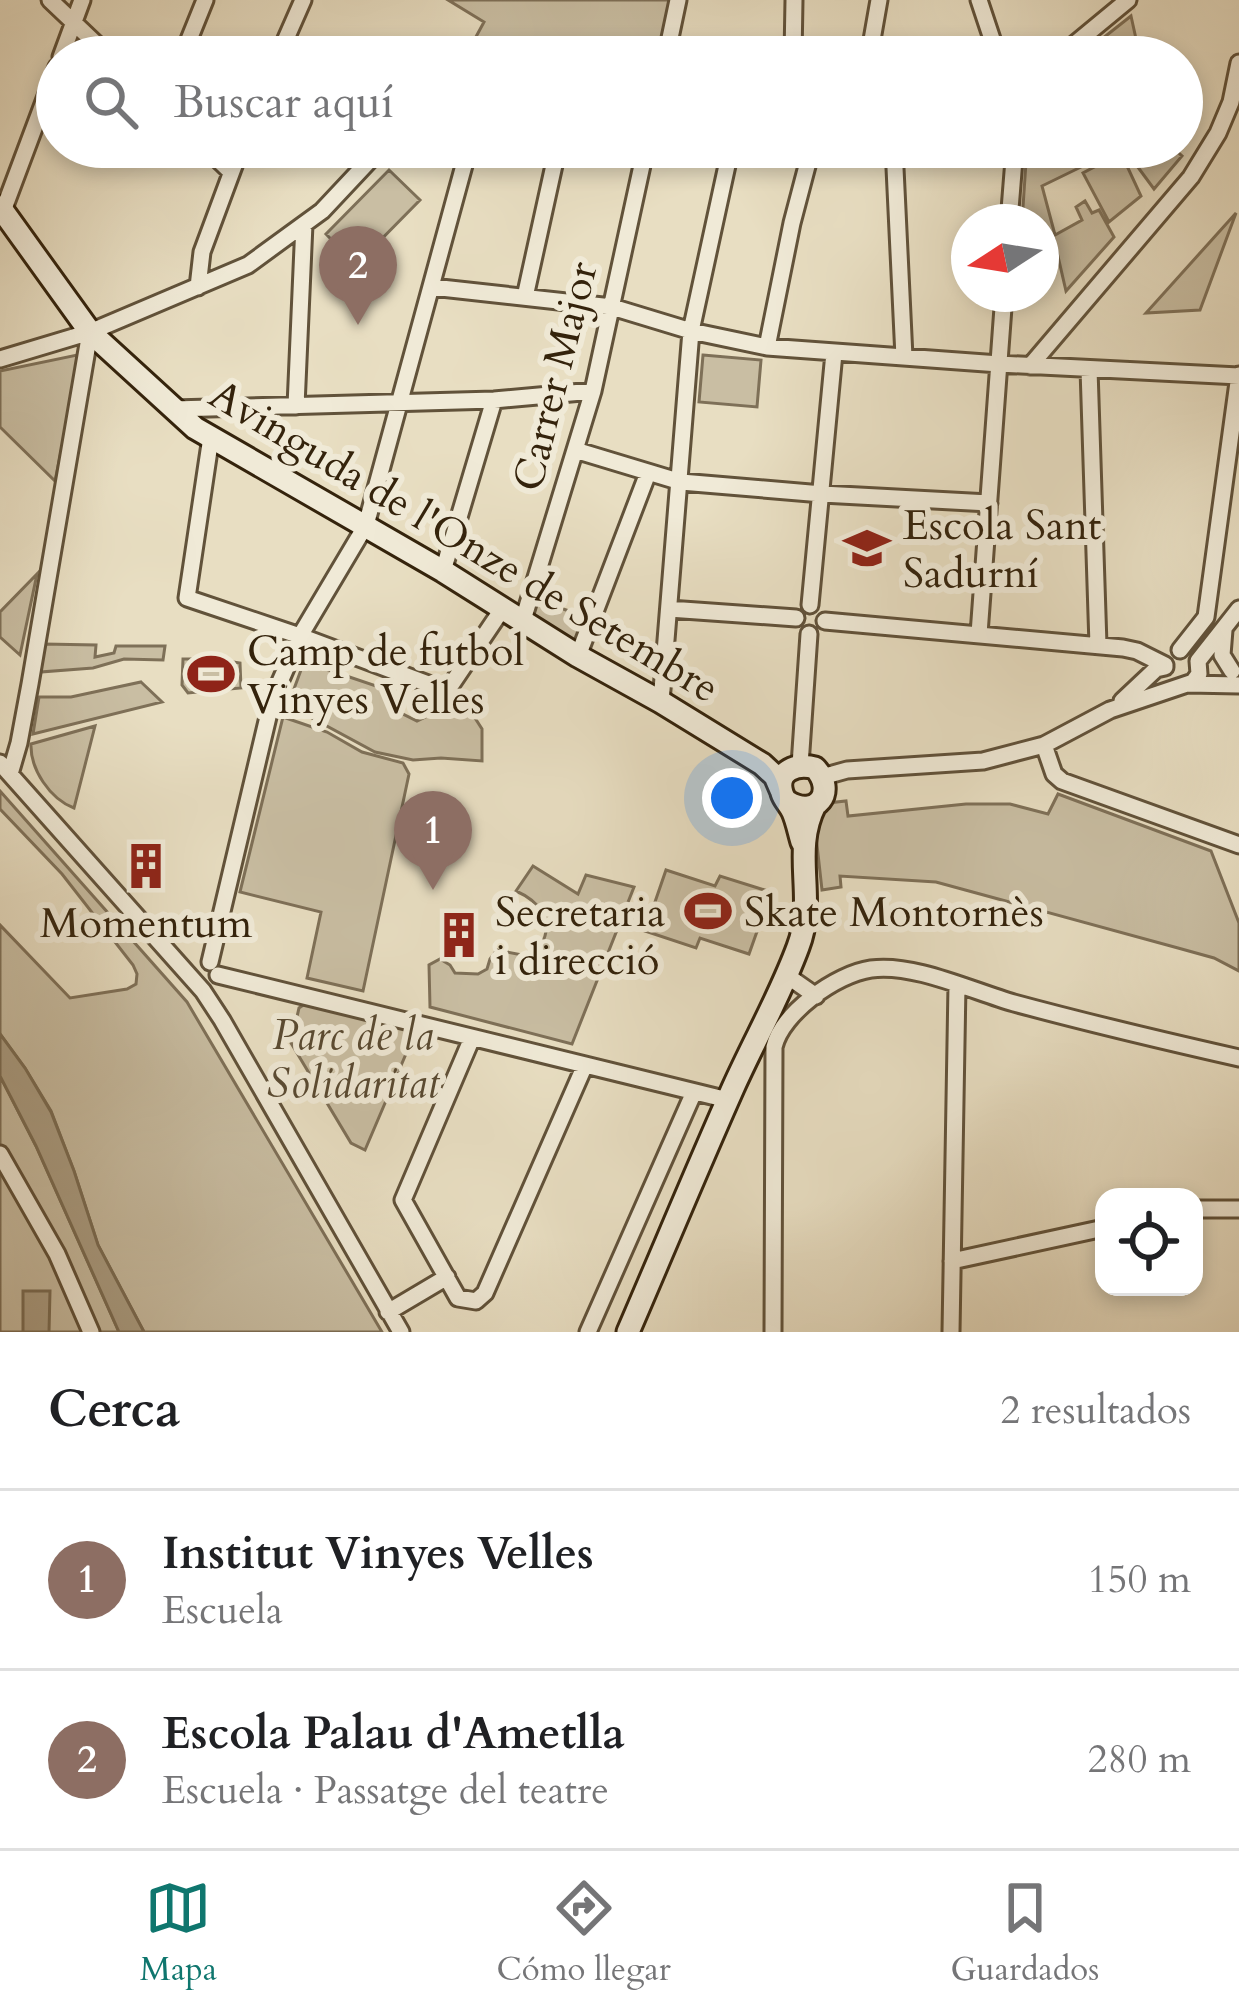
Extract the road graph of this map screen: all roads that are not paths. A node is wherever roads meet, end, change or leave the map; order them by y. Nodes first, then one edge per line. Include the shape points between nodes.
1 (50, 0) edge
2 (82, 0) edge
3 (205, 0) edge
4 (303, 0) edge
5 (677, 0) edge
6 (794, 0) edge
7 (879, 0) edge
8 (979, 0) edge
9 (1128, 0) edge
10 (74, 23) junction
11 (69, 36) edge
12 (88, 36) edge
13 (190, 36) edge
14 (287, 36) edge
15 (670, 36) edge
16 (793, 36) edge
17 (873, 36) edge
18 (991, 36) edge
19 (1084, 36) edge
20 (1239, 63) edge
21 (1235, 103) edge
22 (36, 121) edge
23 (1203, 157) edge
24 (227, 168) edge
25 (233, 168) edge
26 (362, 168) edge
27 (463, 168) edge
28 (553, 168) edge
29 (642, 168) edge
30 (726, 168) edge
31 (806, 168) edge
32 (895, 168) edge
33 (1013, 168) edge
34 (1197, 168) edge
35 (231, 172) junction
36 (1010, 204) edge
37 (2, 209) edge
38 (304, 224) junction
39 (198, 287) junction
40 (432, 287) junction
41 (525, 297) junction
42 (612, 307) junction
43 (1003, 312) edge
44 (691, 331) junction
45 (90, 332) junction
46 (766, 347) junction
47 (834, 353) junction
48 (904, 357) junction
49 (0, 358) edge
50 (999, 364) junction
51 (1030, 366) junction
52 (1089, 369) junction
53 (1239, 376) edge
54 (593, 391) junction
55 (494, 400) junction
56 (401, 404) junction
57 (296, 406) junction
58 (173, 409) junction
59 (212, 437) junction
60 (575, 450) junction
61 (648, 472) junction
62 (681, 482) junction
63 (822, 494) junction
64 (989, 503) junction
65 (366, 526) junction
66 (443, 571) junction
67 (810, 605) junction
68 (503, 608) junction
69 (669, 609) junction
70 (1239, 609) edge
71 (796, 618) junction
72 (523, 620) junction
73 (825, 621) junction
74 (1224, 628) junction
75 (809, 634) junction
76 (979, 634) junction
77 (300, 636) junction
78 (1098, 645) junction
79 (1123, 648) junction
80 (1180, 650) junction
81 (578, 656) junction
82 (1199, 662) junction
83 (1165, 666) junction
84 (1237, 676) edge
85 (1186, 684) junction
86 (1136, 688) junction
87 (661, 702) junction
88 (1110, 710) junction
89 (1044, 745) junction
90 (5, 768) edge
91 (823, 777) junction
92 (790, 782) junction
93 (815, 805) junction
94 (1239, 844) edge
95 (803, 848) junction
96 (214, 969) junction
97 (187, 971) junction
98 (786, 976) junction
99 (957, 985) junction
100 (203, 991) junction
101 (795, 1005) junction
102 (472, 1038) junction
103 (1239, 1058) edge
104 (585, 1065) junction
105 (694, 1092) junction
106 (728, 1100) junction
107 (0, 1154) edge
108 (1203, 1209) edge
109 (1239, 1209) edge
110 (1095, 1230) edge
111 (952, 1261) junction
112 (447, 1277) junction
113 (388, 1312) junction
114 (91, 1332) edge
115 (400, 1332) edge
116 (588, 1332) edge
117 (628, 1332) edge
118 (773, 1332) edge
119 (951, 1332) edge

1 - 10 street
2 - 10 street
3 - 13 street
4 - 14 street
5 - 15 street
6 - 16 street
7 - 17 street
8 - 18 street
9 - 19 street
10 - 11 street
10 - 12 street
20 - 21 street
21 - 23 street
22 - 37 street
24 - 35 street
25 - 35 street
26 - 38 street
27 - 40 street
28 - 41 street
29 - 42 street, Carrer Major
30 - 44 street
31 - 46 street
32 - 48 street
33 - 36 street
34 - 51 street
35 - 39 street
37 - 45 street, Avinguda de l'Onze de Setembre
38 - 39 street via 248,266
38 - 57 street
39 - 45 street
40 - 41 street
40 - 56 street
41 - 42 street
42 - 44 street
42 - 54 street, Carrer Major
43 - 50 street
44 - 46 street
44 - 62 street
45 - 49 street
45 - 58 street, Avinguda de l'Onze de Setembre
45 - 90 street via 30,684
46 - 47 street
47 - 48 street
47 - 63 street
48 - 50 street
50 - 51 street
50 - 64 street
51 - 52 street
52 - 53 street
52 - 78 street
53 - 80 street via 1206,617
54 - 55 street
54 - 60 street, Carrer Major
55 - 56 street
55 - 66 street
56 - 57 street
56 - 65 street
57 - 58 street
58 - 59 street, Avinguda de l'Onze de Setembre
59 - 65 street, Avinguda de l'Onze de Setembre
59 - 77 street via 187,598
60 - 61 street
60 - 72 street, Carrer Major
61 - 62 street
61 - 81 street
62 - 63 street
62 - 69 street
63 - 64 street
63 - 67 street
64 - 76 street
65 - 66 street, Avinguda de l'Onze de Setembre
65 - 77 street
66 - 68 street, Avinguda de l'Onze de Setembre
67 - 71 street
67 - 73 street
68 - 72 street, Avinguda de l'Onze de Setembre
68 - 77 street via 447,691
69 - 71 street
69 - 87 street
70 - 74 street
71 - 75 street
72 - 81 street, Avinguda de l'Onze de Setembre
73 - 75 street
73 - 76 street
74 - 82 street
74 - 84 street via 1222,655
75 - 92 street
76 - 78 street
77 - 96 street via 272,700
78 - 79 street
79 - 83 street
79 - 86 street via 1137,663
80 - 82 street
80 - 83 street
81 - 87 street, Avinguda de l'Onze de Setembre
82 - 84 street
82 - 85 street via 1199,674
83 - 85 street via 1171,681
83 - 86 street
84 - 85 street
85 - 88 street
86 - 88 street
87 - 92 street, Avinguda de l'Onze de Setembre
88 - 89 street
89 - 91 street via 983,761
89 - 94 street via 1062,781
90 - 97 street
91 - 92 street via 815,768
91 - 93 street
92 - 93 street via 801,808
92 - 95 street
93 - 95 street
95 - 98 street via 802,935
96 - 97 street via 203,960
96 - 100 street via 216,980
96 - 102 street
97 - 100 street
98 - 101 street
98 - 101 street
99 - 101 street via 871,969
99 - 103 street
99 - 111 street
100 - 113 street
101 - 106 street
101 - 118 street via 774,1047
102 - 104 street
102 - 112 street via 403,1200
104 - 105 street
104 - 112 street via 485,1293 476,1301 458,1298
105 - 106 street
105 - 116 street
106 - 117 street
107 - 114 street via 58,1254
108 - 109 street
110 - 111 street
111 - 119 street
112 - 113 street
113 - 115 street

